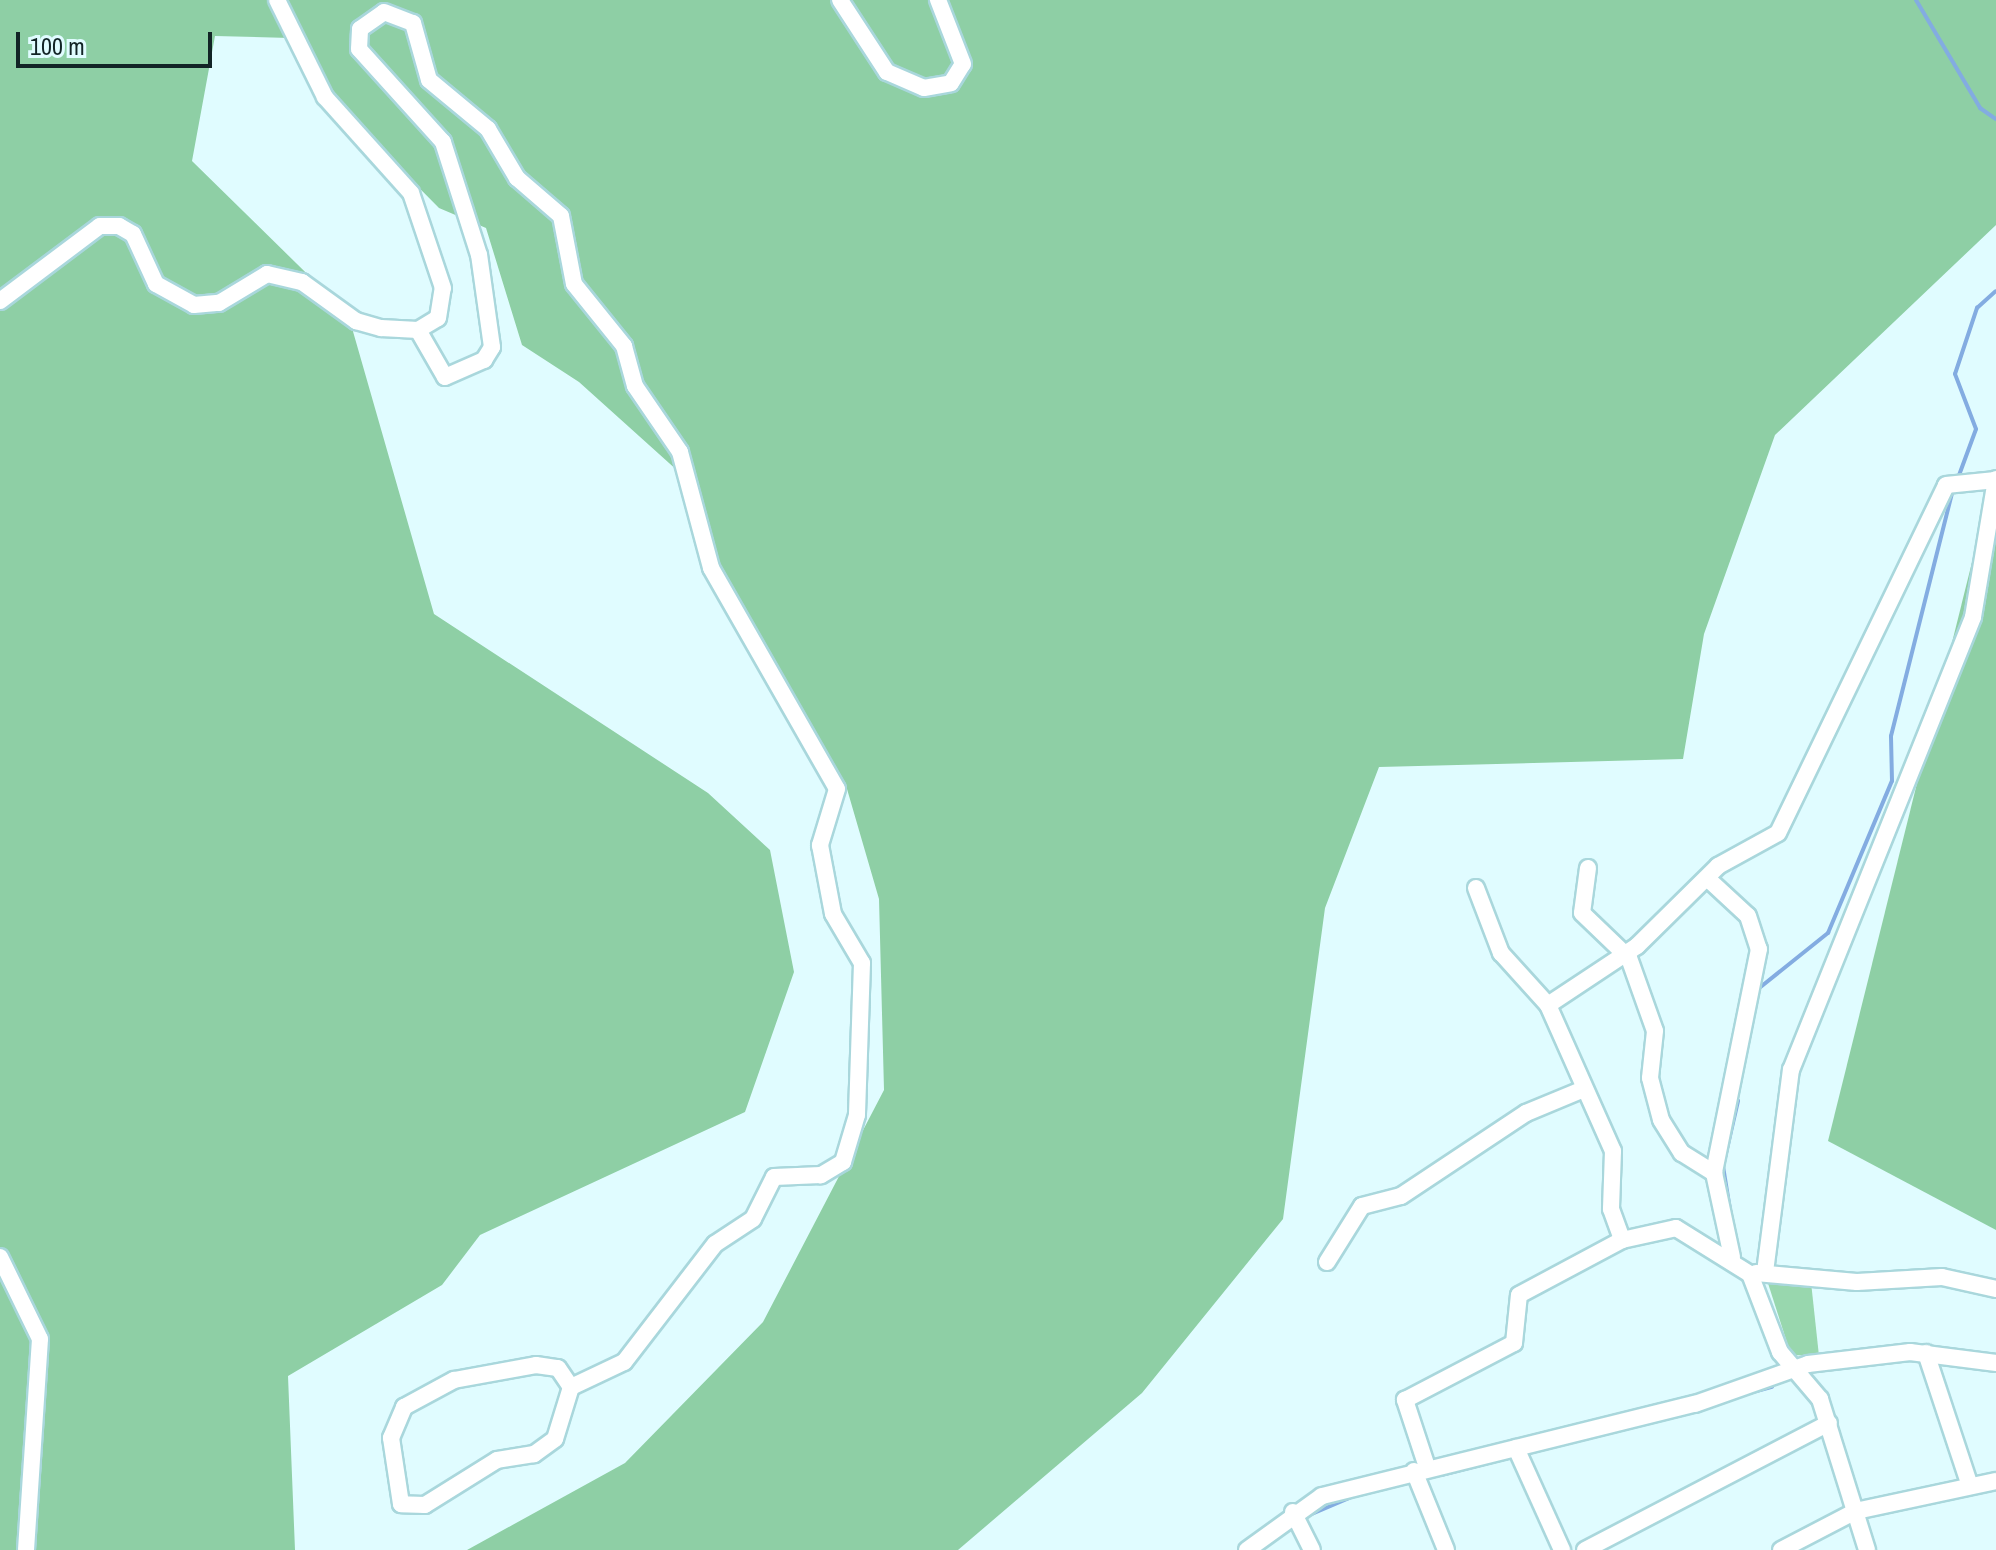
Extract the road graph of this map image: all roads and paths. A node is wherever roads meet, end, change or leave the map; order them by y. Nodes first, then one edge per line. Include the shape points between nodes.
1 (277, 0) edge
2 (840, 0) edge
3 (938, 0) edge
4 (0, 301) edge
5 (418, 330) junction
6 (1996, 480) edge
7 (1588, 868) dead end
8 (1708, 879) junction
9 (1476, 888) dead end
10 (1624, 952) junction
11 (1548, 1005) junction
12 (1584, 1089) junction
13 (1714, 1173) junction
14 (1622, 1240) junction
15 (0, 1257) edge
16 (1732, 1257) junction
17 (1327, 1262) dead end
18 (1758, 1273) junction
19 (1996, 1289) edge
20 (1926, 1353) junction
21 (1996, 1363) edge
22 (1792, 1368) junction
23 (571, 1387) junction
24 (1829, 1423) junction
25 (1516, 1448) junction
26 (1421, 1469) junction
27 (1996, 1481) edge
28 (1970, 1486) junction
29 (1856, 1511) junction
30 (1293, 1512) junction
31 (26, 1550) edge
32 (1247, 1550) edge
33 (1312, 1550) edge
34 (1446, 1550) edge
35 (1562, 1550) edge
36 (1585, 1550) edge
37 (1781, 1550) edge
38 (1867, 1550) edge

1 - 5 street via 325,97 393,168 423,219 443,288 438,318
2 - 3 street via 887,72 924,88 951,83 963,64
4 - 5 street via 100,226 119,226 133,234 156,284 194,305 219,303 275,275 302,282 356,321
5 - 23 street via 445,377 484,360 492,347 479,255 443,142 359,49 360,29 384,12 413,23 429,80 488,129 517,178 561,216 574,284 624,346 635,386 680,452 711,568 837,789 820,845 833,914 862,963 857,1115 843,1162 821,1175 774,1177 753,1219 715,1244 624,1362
6 - 8 street via 1960,484 1924,521 1835,725 1809,757 1791,814 1760,849 1718,866
6 - 18 street via 1973,617 1791,1070
7 - 10 street via 1582,913
8 - 10 street
8 - 13 street via 1748,916 1759,949
9 - 11 street via 1501,953
10 - 11 street
10 - 13 street via 1639,978 1659,1047 1650,1078 1661,1120 1682,1153
11 - 12 street
12 - 14 street via 1613,1151 1611,1209
12 - 17 street via 1526,1113 1401,1196 1362,1206
13 - 16 street via 1725,1194
14 - 16 street via 1676,1228
14 - 26 street via 1519,1295 1517,1337 1507,1349 1405,1400
15 - 31 street via 40,1339
16 - 18 street
18 - 19 street via 1857,1282 1942,1277
18 - 22 street
20 - 21 street
20 - 22 street
20 - 28 street
22 - 24 street via 1807,1379
22 - 25 street via 1695,1404
23 - 23 street via 558,1368 536,1365 454,1380 412,1400 391,1432 396,1497 418,1508 497,1460 545,1448 565,1426
24 - 29 street
24 - 36 street
25 - 26 street
25 - 35 street
26 - 30 street via 1322,1496
26 - 34 street
27 - 28 street
28 - 29 street
29 - 37 street
29 - 38 street
30 - 32 street
30 - 33 street

